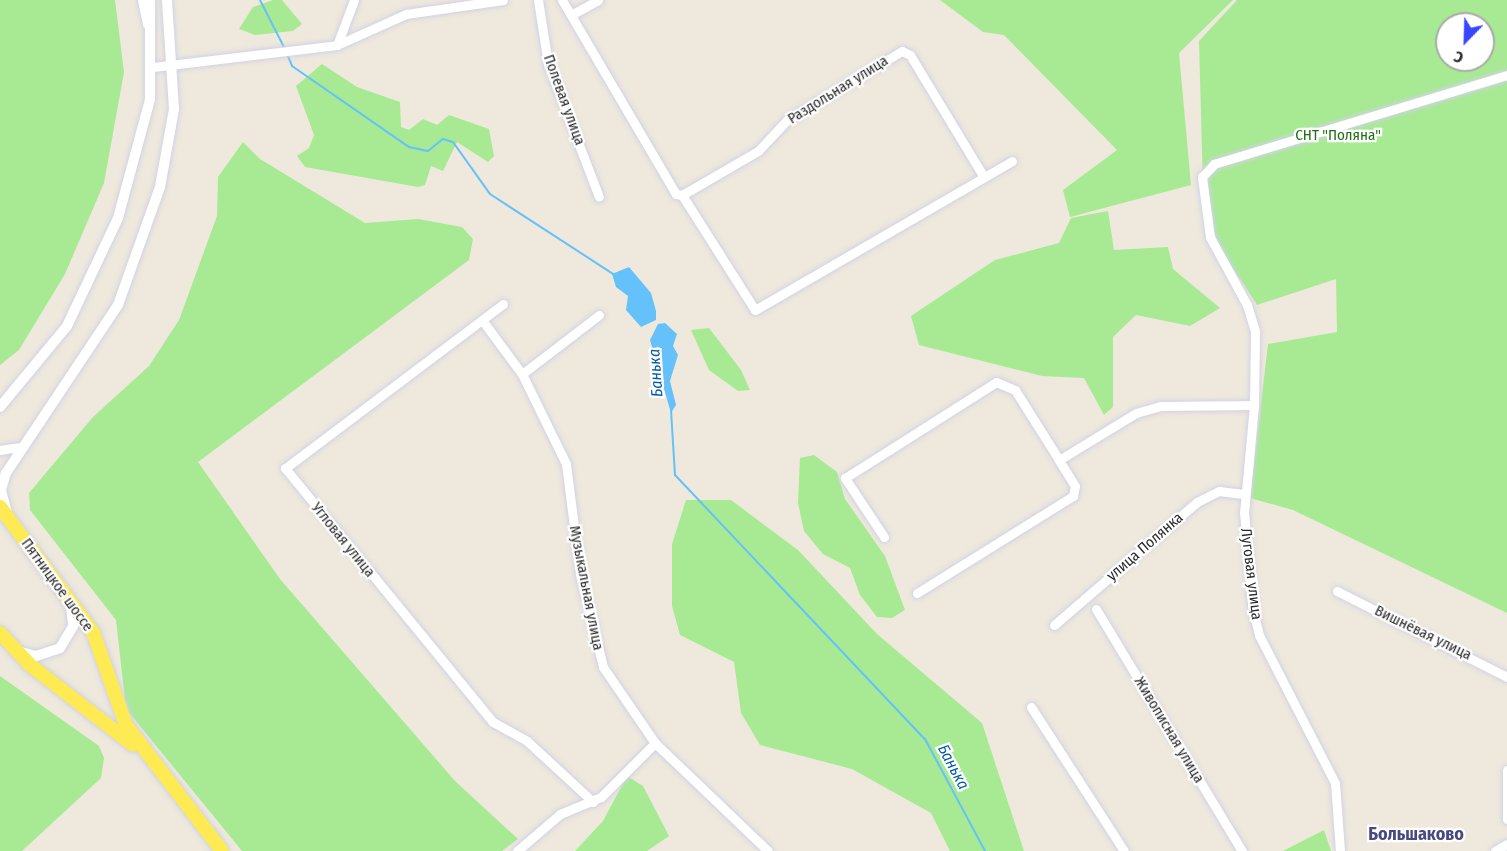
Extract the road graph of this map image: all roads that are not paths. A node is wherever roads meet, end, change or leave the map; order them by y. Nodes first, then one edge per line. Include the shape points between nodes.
1 (142, 0) edge
2 (150, 0) edge
3 (167, 0) edge
4 (354, 0) edge
5 (503, 0) edge
6 (538, 0) edge
7 (562, 0) edge
8 (598, 0) edge
9 (571, 15) junction
10 (337, 45) junction
11 (153, 61) junction
12 (174, 65) junction
13 (1507, 75) edge
14 (1012, 161) dead end
15 (984, 177) junction
16 (682, 195) junction
17 (599, 197) dead end
18 (503, 304) dead end
19 (599, 315) dead end
20 (482, 320) junction
21 (522, 374) junction
22 (1254, 405) junction
23 (0, 407) edge
24 (20, 447) junction
25 (0, 450) edge
26 (1059, 460) junction
27 (1245, 494) junction
28 (0, 507) edge
29 (11, 521) junction
30 (884, 537) dead end
31 (1337, 591) dead end
32 (917, 593) dead end
33 (68, 597) junction
34 (1096, 609) dead end
35 (1054, 625) dead end
36 (0, 633) edge
37 (12, 647) junction
38 (1507, 677) edge
39 (1031, 707) dead end
40 (655, 743) junction
41 (152, 763) junction
42 (1507, 770) edge
43 (593, 802) junction
44 (1507, 819) edge
45 (1507, 844) edge
46 (222, 851) edge
47 (517, 851) edge
48 (768, 851) edge
49 (1124, 851) edge
50 (1242, 851) edge
51 (1340, 851) edge
52 (1494, 851) edge

1 - 11 street
2 - 11 street
3 - 12 street
4 - 10 street
5 - 10 street via 406,14
6 - 17 street, Полевая улица via 548,64
7 - 9 street
8 - 9 street
9 - 16 street via 676,194
10 - 12 street
11 - 12 street
11 - 23 street via 118,218 91,284 38,367
12 - 24 street via 168,152 118,305 76,375
13 - 22 street, Луговая улица via 1208,168 1201,188 1210,237 1251,315
14 - 15 street
15 - 16 street via 755,310
15 - 16 street, Раздольная улица via 910,55 902,51 787,120 758,151
18 - 20 street, Угловая улица
19 - 21 street
20 - 21 street, Музыкальная улица
20 - 43 street, Угловая улица via 285,468 493,722 526,741
21 - 40 street, Музыкальная улица via 566,464 598,654
22 - 26 street via 1161,406 1136,413
22 - 27 street, Луговая улица
24 - 25 street
24 - 29 street via 2,490
26 - 30 street via 1015,390 996,382 845,478
26 - 32 street via 1075,486 1073,496
27 - 35 street, улица Полянка via 1219,492 1197,502
27 - 51 street, Луговая улица via 1253,611 1270,657 1335,783
28 - 29 main road, Пятницкое шоссе
29 - 33 main road, Пятницкое шоссе
31 - 38 street, Вишнёвая улица
33 - 37 street via 73,626 60,648 36,656
33 - 41 main road, Пятницкое шоссе via 93,632 118,711
34 - 50 street, Живописная улица
36 - 37 main road, Пятницкое шоссе
37 - 41 main road, Пятницкое шоссе
39 - 49 street
40 - 43 street
40 - 48 street, Музыкальная улица
41 - 46 main road, Пятницкое шоссе
42 - 44 street
43 - 47 street via 560,814
45 - 52 street

